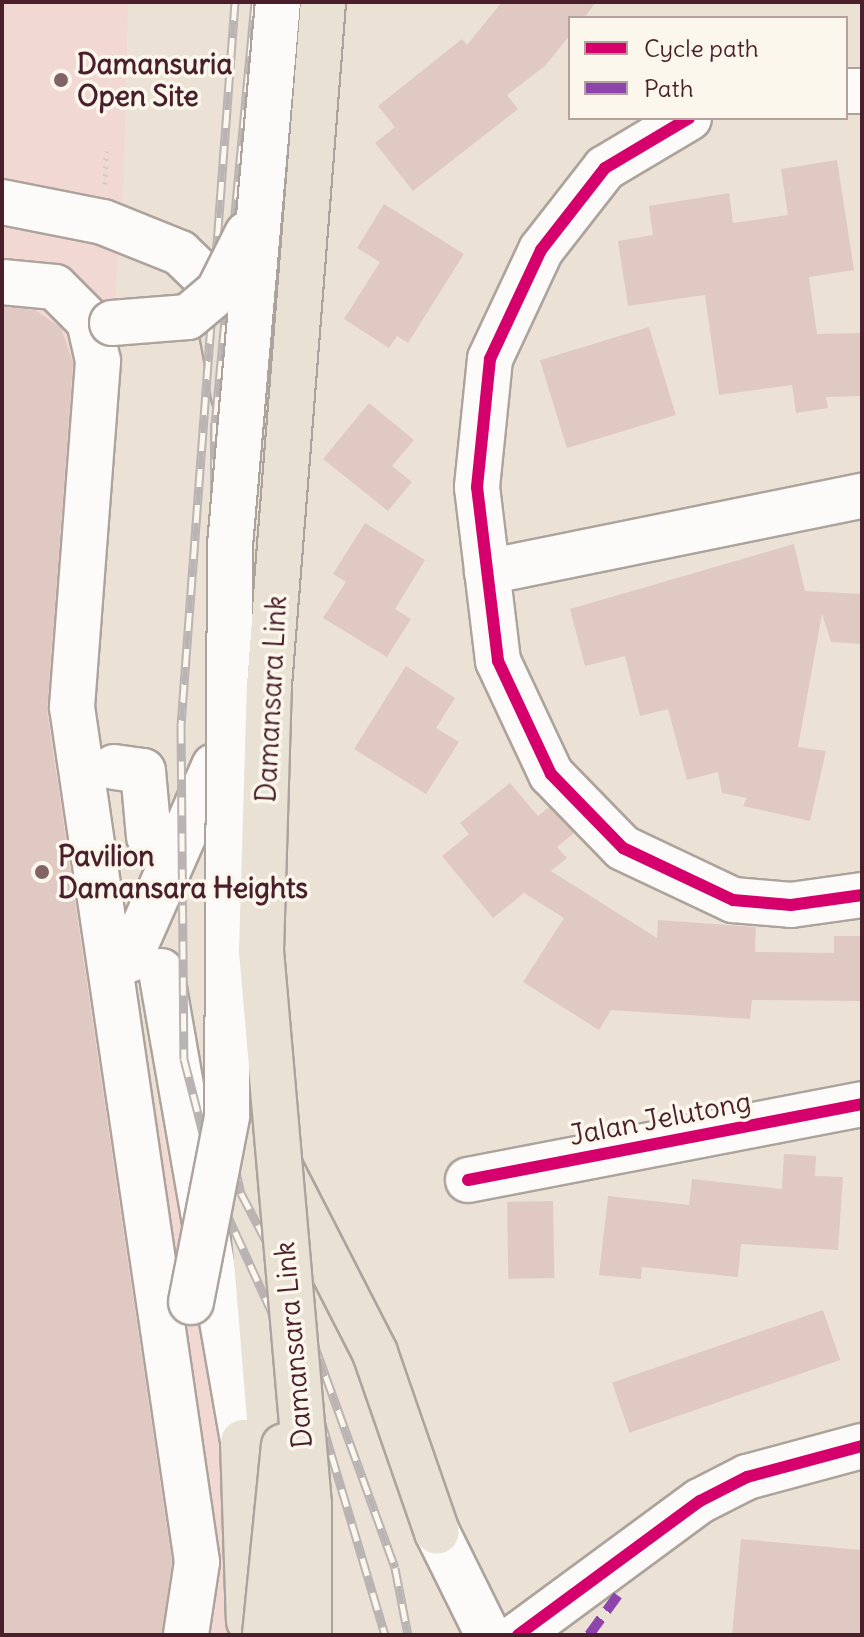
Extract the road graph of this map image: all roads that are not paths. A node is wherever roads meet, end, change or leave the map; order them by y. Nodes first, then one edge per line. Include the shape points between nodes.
1 (269, 2) edge
2 (278, 2) edge
3 (291, 2) edge
4 (323, 2) edge
5 (686, 120) edge
6 (263, 167) junction
7 (2, 202) edge
8 (2, 282) edge
9 (218, 310) joint
10 (100, 322) junction
11 (234, 396) junction
12 (862, 496) edge
13 (487, 572) junction
14 (214, 766) junction
15 (114, 767) dead end
16 (149, 837) dead end
17 (862, 895) edge
18 (240, 1073) junction
19 (862, 1104) edge
20 (468, 1180) dead end
21 (293, 1364) junction
22 (171, 1372) junction
23 (243, 1441) junction
24 (862, 1446) edge
25 (437, 1532) joint
26 (186, 1635) edge
27 (248, 1635) edge
28 (265, 1635) edge
29 (279, 1635) edge
30 (309, 1635) edge
31 (488, 1635) edge
32 (518, 1635) edge

1 - 11 highway
2 - 6 street, bridge
3 - 18 highway, Damansara Link via 238,731
4 - 21 highway, Damansara Link, bridge via 269,685 263,861 268,1092
5 - 13 street via 605,168 541,250 490,359 477,487
6 - 10 street, bridge via 240,256 218,292 188,317
6 - 22 street, bridge via 230,545 227,1116 191,1302
7 - 9 street via 103,222 170,248 204,276
8 - 10 street via 55,287
9 - 11 highway
10 - 22 street via 72,707
11 - 14 highway
12 - 13 street
13 - 17 street via 498,661 551,774 623,848 733,900 791,905
14 - 23 highway via 219,1026
14 - 23 street via 145,966
15 - 16 street via 143,771
18 - 25 highway via 291,1192 375,1353
18 - 29 highway, Damansara Link via 279,1554
19 - 20 street, Jalan Jelutong
21 - 28 highway, bridge
21 - 30 highway, Damansara Link, bridge via 309,1505
22 - 26 street via 197,1562
23 - 27 highway
24 - 32 street via 747,1477 700,1501
25 - 31 street

